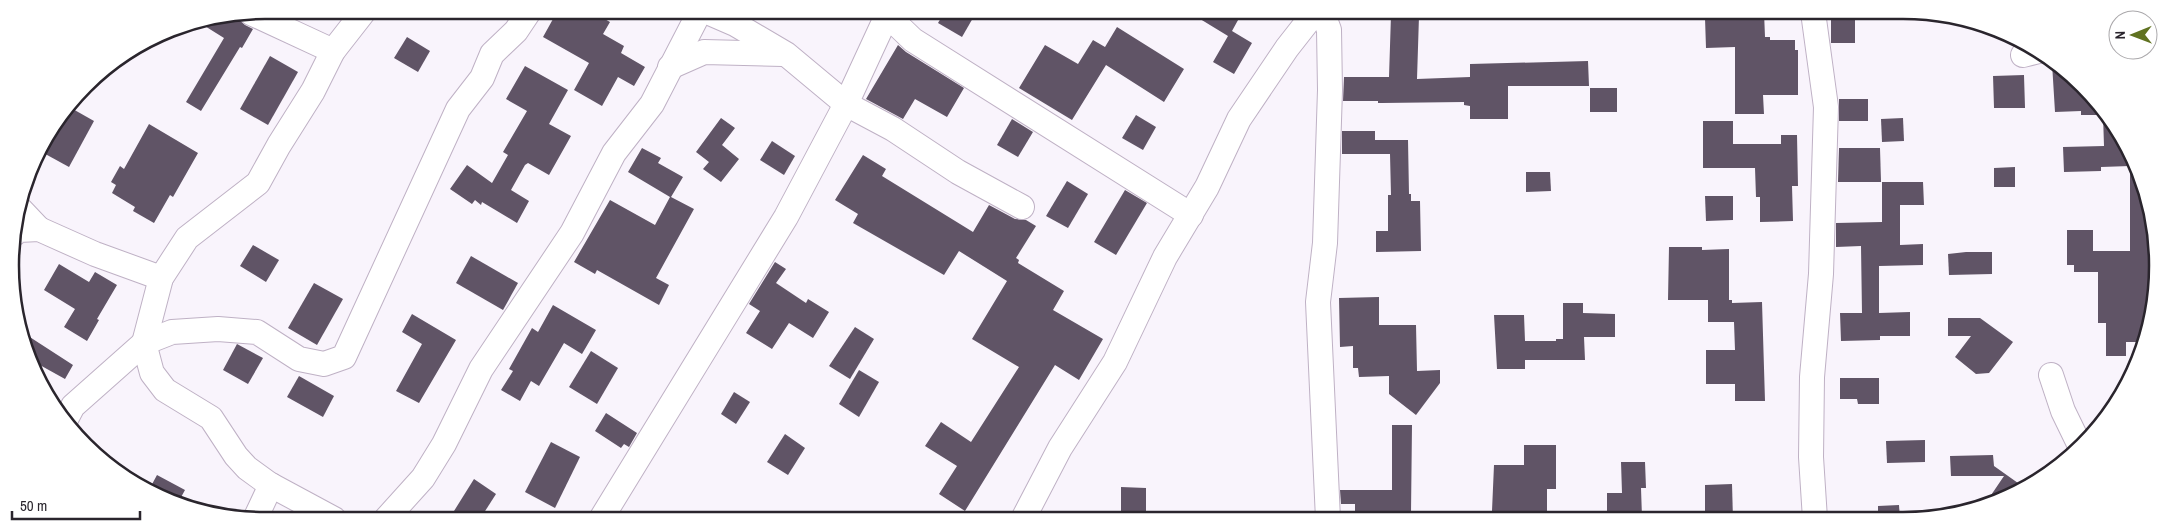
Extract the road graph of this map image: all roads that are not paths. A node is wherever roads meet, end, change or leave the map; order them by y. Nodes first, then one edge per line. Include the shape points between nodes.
1 (264, 19) edge
2 (358, 19) edge
3 (524, 19) edge
4 (696, 19) edge
5 (723, 19) edge
6 (885, 19) edge
7 (894, 19) edge
8 (1310, 19) edge
9 (1325, 19) edge
10 (1814, 19) edge
11 (333, 51) junction
12 (786, 54) junction
13 (670, 67) junction
14 (846, 104) junction
15 (1022, 207) dead end
16 (24, 213) edge
17 (1190, 215) junction
18 (39, 229) junction
19 (21, 230) edge
20 (160, 278) junction
21 (144, 342) junction
22 (2051, 376) dead end
23 (68, 414) edge
24 (2077, 440) edge
25 (271, 485) junction
26 (258, 512) edge
27 (321, 512) edge
28 (392, 512) edge
29 (605, 512) edge
30 (1027, 512) edge
31 (1328, 512) edge
32 (1815, 512) edge

1 - 11 street
2 - 11 street
3 - 21 street via 492,54 482,78 458,109 344,357 324,364 299,359 257,332 218,329 172,332
4 - 13 street
5 - 12 street
6 - 14 street
7 - 17 street via 913,40
8 - 17 street via 1239,119
9 - 31 street via 1328,30 1330,90 1325,243 1318,302
10 - 32 street via 1826,107 1821,274 1812,376 1811,457
11 - 20 street via 258,183 187,238
12 - 13 street via 704,52
12 - 14 street
13 - 28 street via 652,104 614,153 572,233 493,349 423,478
14 - 15 street
14 - 29 street via 786,217
16 - 18 street
17 - 30 street via 1165,256 1115,362 1060,448
18 - 19 street
18 - 20 street via 94,254
20 - 21 street
21 - 23 street via 73,406
21 - 25 street via 152,373 165,390 211,418 236,456
22 - 24 street
25 - 26 street
25 - 27 street

